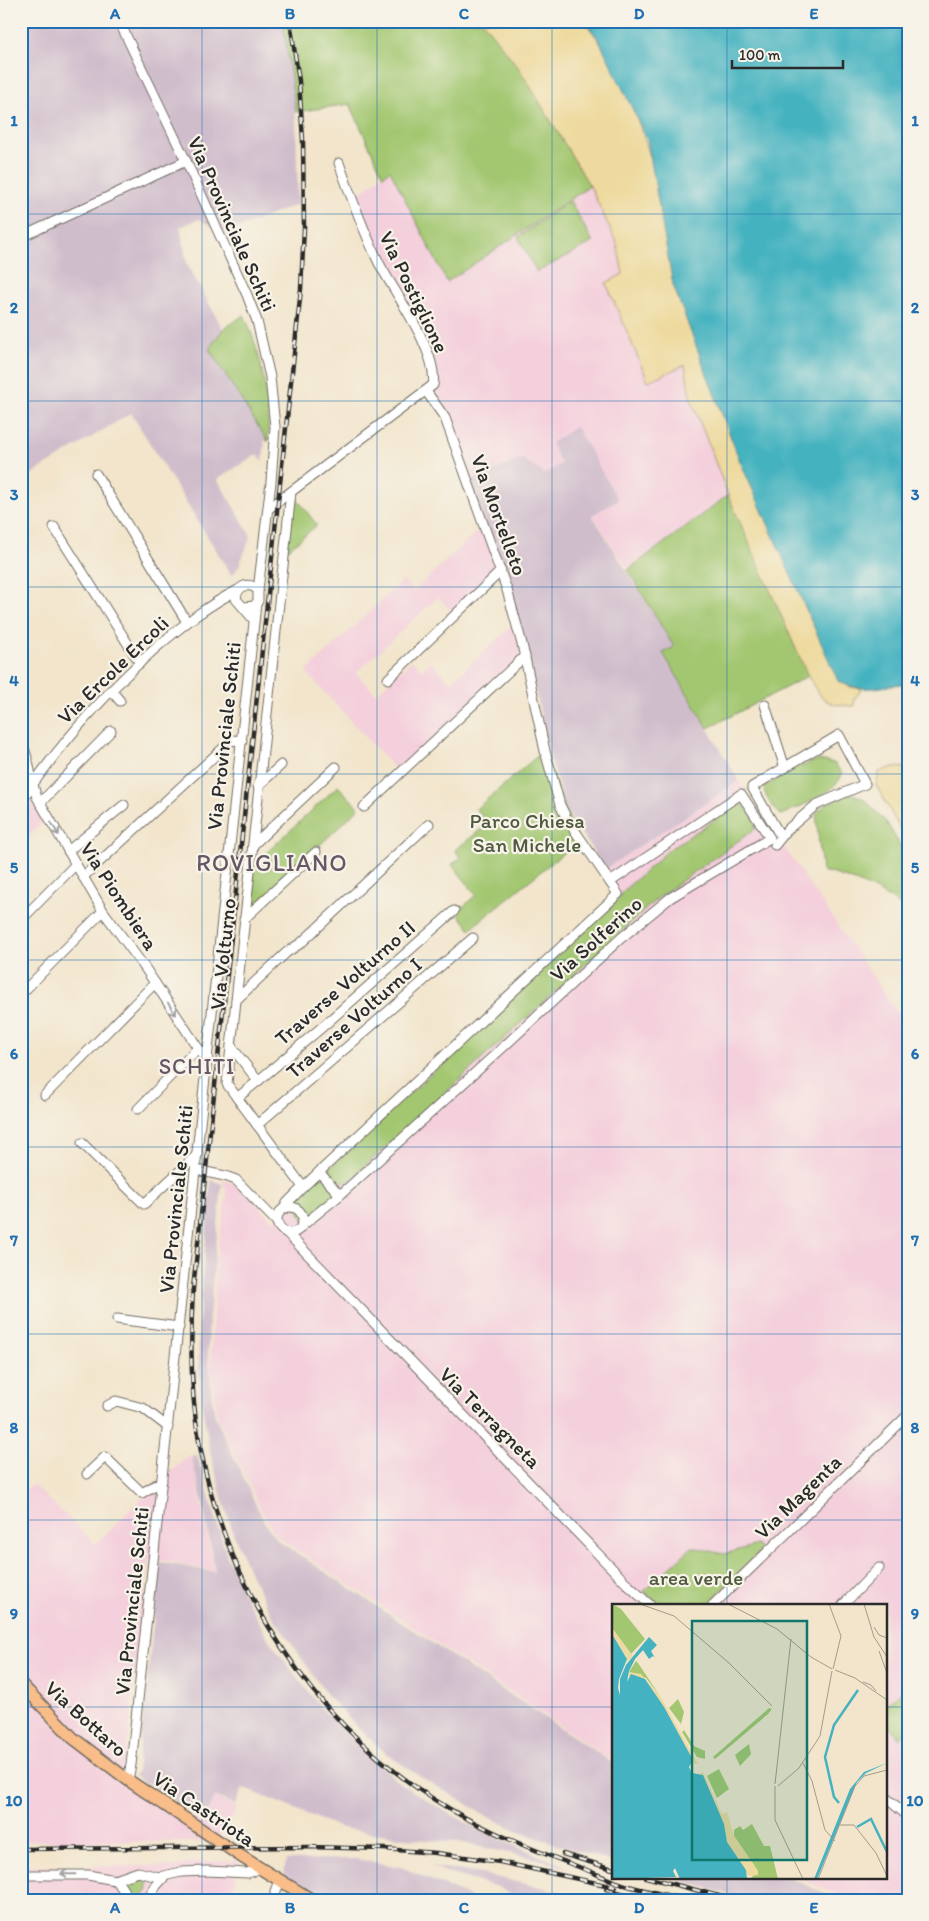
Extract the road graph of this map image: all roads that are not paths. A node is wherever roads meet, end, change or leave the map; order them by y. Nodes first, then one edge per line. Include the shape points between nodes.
1 (119, 21) edge
2 (186, 161) junction
3 (339, 163) dead end
4 (21, 237) edge
5 (426, 391) junction
6 (96, 474) dead end
7 (291, 492) junction
8 (268, 509) junction
9 (54, 527) dead end
10 (260, 571) junction
11 (501, 571) junction
12 (248, 585) junction
13 (238, 590) junction
14 (258, 590) junction
15 (222, 599) junction
16 (256, 604) junction
17 (242, 606) junction
18 (254, 620) junction
19 (187, 622) junction
20 (525, 656) junction
21 (140, 663) junction
22 (388, 679) dead end
23 (111, 690) junction
24 (120, 701) dead end
25 (765, 705) dead end
26 (111, 731) dead end
27 (21, 741) edge
28 (242, 741) junction
29 (281, 765) dead end
30 (336, 767) dead end
31 (785, 768) junction
32 (32, 786) junction
33 (258, 786) junction
34 (21, 802) edge
35 (40, 803) junction
36 (124, 805) dead end
37 (364, 807) dead end
38 (429, 824) dead end
39 (781, 837) junction
40 (252, 845) junction
41 (775, 845) dead end
42 (68, 851) junction
43 (316, 852) dead end
44 (76, 864) junction
45 (83, 877) junction
46 (610, 882) junction
47 (618, 894) joint
48 (103, 911) junction
49 (454, 911) dead end
50 (244, 919) junction
51 (21, 920) edge
52 (473, 938) dead end
53 (155, 983) junction
54 (21, 994) edge
55 (236, 1000) junction
56 (231, 1046) junction
57 (198, 1048) junction
58 (208, 1060) junction
59 (258, 1081) junction
60 (45, 1095) dead end
61 (237, 1098) junction
62 (138, 1109) dead end
63 (257, 1125) junction
64 (82, 1143) dead end
65 (198, 1154) junction
66 (196, 1170) junction
67 (319, 1172) junction
68 (302, 1187) junction
69 (340, 1195) junction
70 (267, 1211) junction
71 (282, 1211) junction
72 (278, 1223) junction
73 (300, 1228) junction
74 (287, 1233) junction
75 (307, 1254) junction
76 (117, 1319) dead end
77 (179, 1326) junction
78 (107, 1406) dead end
79 (908, 1414) edge
80 (168, 1427) junction
81 (87, 1474) dead end
82 (162, 1481) junction
83 (879, 1568) dead end
84 (649, 1604) edge
85 (714, 1604) edge
86 (844, 1604) edge
87 (21, 1684) edge
88 (128, 1780) junction
89 (886, 1798) edge
90 (908, 1816) edge
91 (260, 1868) junction
92 (21, 1874) edge
93 (166, 1876) junction
94 (115, 1880) junction
95 (280, 1880) junction
96 (131, 1900) edge
97 (147, 1900) edge
98 (273, 1900) edge
99 (312, 1900) edge

1 - 2 street, Via Provinciale Schiti
2 - 4 street
2 - 8 street, Via Provinciale Schiti via 257,321 270,377 274,413
3 - 5 street, Via Postiglione via 358,217 428,354 434,381
5 - 7 street
5 - 11 street, Via Mortelleto via 444,418
6 - 19 street
7 - 8 street
7 - 33 street, Via Volturno
8 - 10 street, Via Provinciale Schiti
9 - 21 street
10 - 12 street
10 - 14 street, Via Provinciale Schiti
11 - 20 street, Via Mortelleto
11 - 22 street
12 - 13 street
12 - 14 street
13 - 15 street, Via Ercole Ercoli
13 - 17 street via 236,599
14 - 16 street, Via Provinciale Schiti
15 - 17 street
15 - 19 street, Via Ercole Ercoli
16 - 17 street via 251,608
16 - 18 street, Via Provinciale Schiti
17 - 18 street, Via Provinciale Schiti
18 - 28 street, Via Provinciale Schiti
19 - 21 street, Via Ercole Ercoli
20 - 37 street
20 - 46 street, Via Mortelleto via 560,806
21 - 23 street, Via Ercole Ercoli
23 - 24 street
23 - 32 street, Via Ercole Ercoli via 68,738
25 - 31 street
26 - 35 street
27 - 32 street, Via Piombiera via 29,759
28 - 45 street via 232,740
28 - 58 street, Via Provinciale Schiti
29 - 33 street
30 - 40 street
31 - 39 street via 752,787
31 - 39 street via 839,735 865,784 816,805
32 - 34 street, Via Ercole Ercoli
32 - 35 street, Via Piombiera
33 - 40 street, Via Volturno
35 -> 42 street, Via Piombiera
36 - 42 street
38 - 55 street
39 - 41 street
40 - 50 street, Via Volturno
42 - 44 street, Via Piombiera
43 - 50 street
44 - 45 street, Via Piombiera
44 - 51 street
45 - 48 street, Via Piombiera
46 - 47 street, Via Mortelleto
46 - 69 street, Via Solferino via 741,794 770,838 670,898 620,939
47 - 67 street, Via Solferino
48 - 53 street, Via Piombiera
48 - 54 street
49 - 59 street, Traverse Volturno II
50 - 55 street, Via Volturno
52 - 63 street, Traverse Volturno I
53 -> 57 street, Via Piombiera
53 - 60 street
55 - 56 street, Via Volturno
56 - 59 street
56 - 61 street, Via Volturno via 227,1084
57 - 58 street, Via Piombiera
57 - 62 street
58 - 65 street, Via Provinciale Schiti
59 - 61 street, Traverse Volturno II
61 - 63 street, Via Volturno
63 - 68 street, Via Volturno
64 - 65 street via 144,1204
65 - 66 street, Via Provinciale Schiti
66 - 70 street via 236,1180
66 - 77 street, Via Provinciale Schiti
67 - 68 street, Via Solferino
67 - 69 street
68 - 71 street, Via Solferino
69 - 73 street, Via Solferino
70 - 71 street
70 - 72 street
71 - 72 street
71 - 73 street via 292,1207 299,1210 303,1217
72 - 74 street
73 - 74 street
73 - 75 street
74 - 75 street, Via Terragneta
75 - 84 street, Via Terragneta
76 - 77 street
77 - 80 street, Via Provinciale Schiti
78 - 80 street via 116,1402 138,1405
79 - 85 street, Via Magenta
80 - 82 street, Via Provinciale Schiti
81 - 82 street via 105,1457 142,1493
82 - 88 street, Via Provinciale Schiti
83 - 86 street
87 - 88 main road, Via Bottaro via 73,1738
88 - 91 main road, Via Castriota
89 - 90 street
91 - 93 street, Via Castriota via 248,1873 207,1871
91 - 95 main road, Via Castriota
94 -> 92 street via 88,1875
93 - 94 street, Via Castriota via 154,1877 138,1872
93 - 97 street
94 - 96 street
95 - 98 street
95 - 99 main road, Via Castriota

